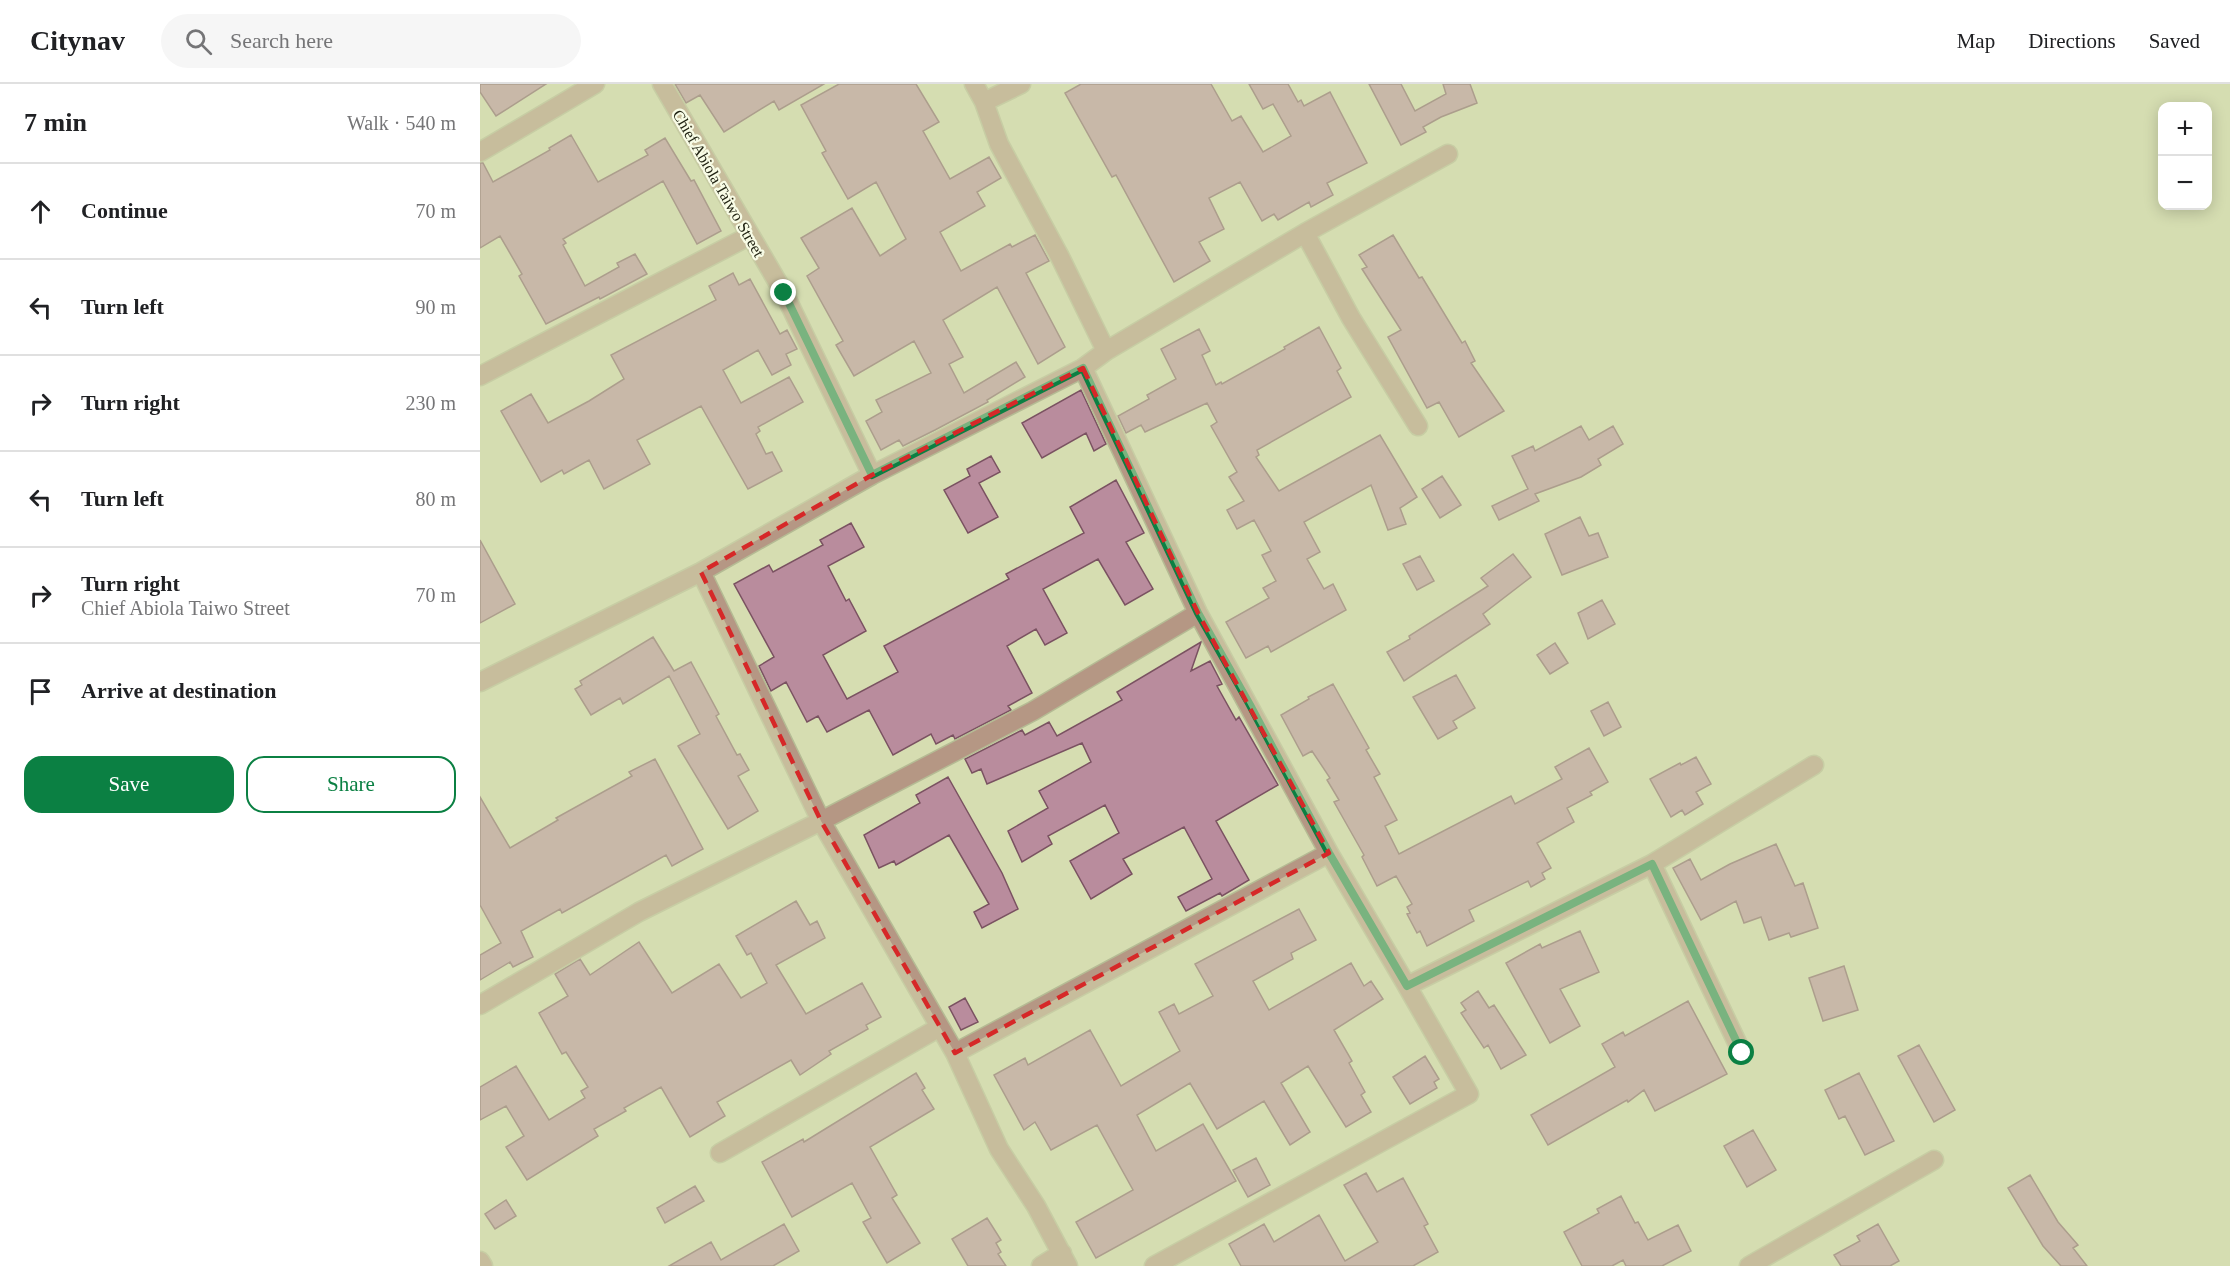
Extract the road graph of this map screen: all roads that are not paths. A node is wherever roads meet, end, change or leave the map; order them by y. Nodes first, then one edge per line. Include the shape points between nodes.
1 (595, 84) edge
2 (663, 84) edge
3 (974, 84) edge
4 (1021, 84) edge
5 (984, 102) junction
6 (480, 152) edge
7 (1448, 154) dead end
8 (1305, 233) junction
9 (749, 236) junction
10 (1106, 351) junction
11 (1083, 368) junction
12 (480, 376) edge
13 (1418, 426) dead end
14 (872, 475) junction
15 (701, 572) junction
16 (1198, 613) junction
17 (480, 682) edge
18 (1814, 765) dead end
19 (821, 821) junction
20 (1329, 853) junction
21 (1652, 864) junction
22 (1407, 986) junction
23 (480, 1005) edge
24 (939, 1027) junction
25 (955, 1053) junction
26 (1742, 1053) dead end
27 (720, 1153) dead end
28 (1934, 1160) dead end
29 (1065, 1260) edge
30 (480, 1261) edge
31 (483, 1266) edge
32 (1041, 1266) edge
33 (1154, 1266) edge
34 (1749, 1266) edge

1 - 6 street
2 - 9 street, Chief Abiola Taiwo Street
3 - 5 street
4 - 5 street
5 - 10 street via 999,144
7 - 8 street
8 - 10 street
8 - 13 street via 1351,318
9 - 12 street
9 - 14 street, Chief Abiola Taiwo Street via 784,293
10 - 11 street
11 - 14 street
11 - 16 street
14 - 15 street
15 - 17 street
15 - 19 street
16 - 19 street via 1033,711
16 - 20 street
18 - 21 street
19 - 23 street via 639,912
19 - 24 street
20 - 22 street
20 - 25 street
21 - 22 street
21 - 26 street
22 - 33 street via 1469,1094
24 - 25 street
24 - 27 street
25 - 29 street via 999,1149
28 - 34 street
29 - 32 street
30 - 31 street

